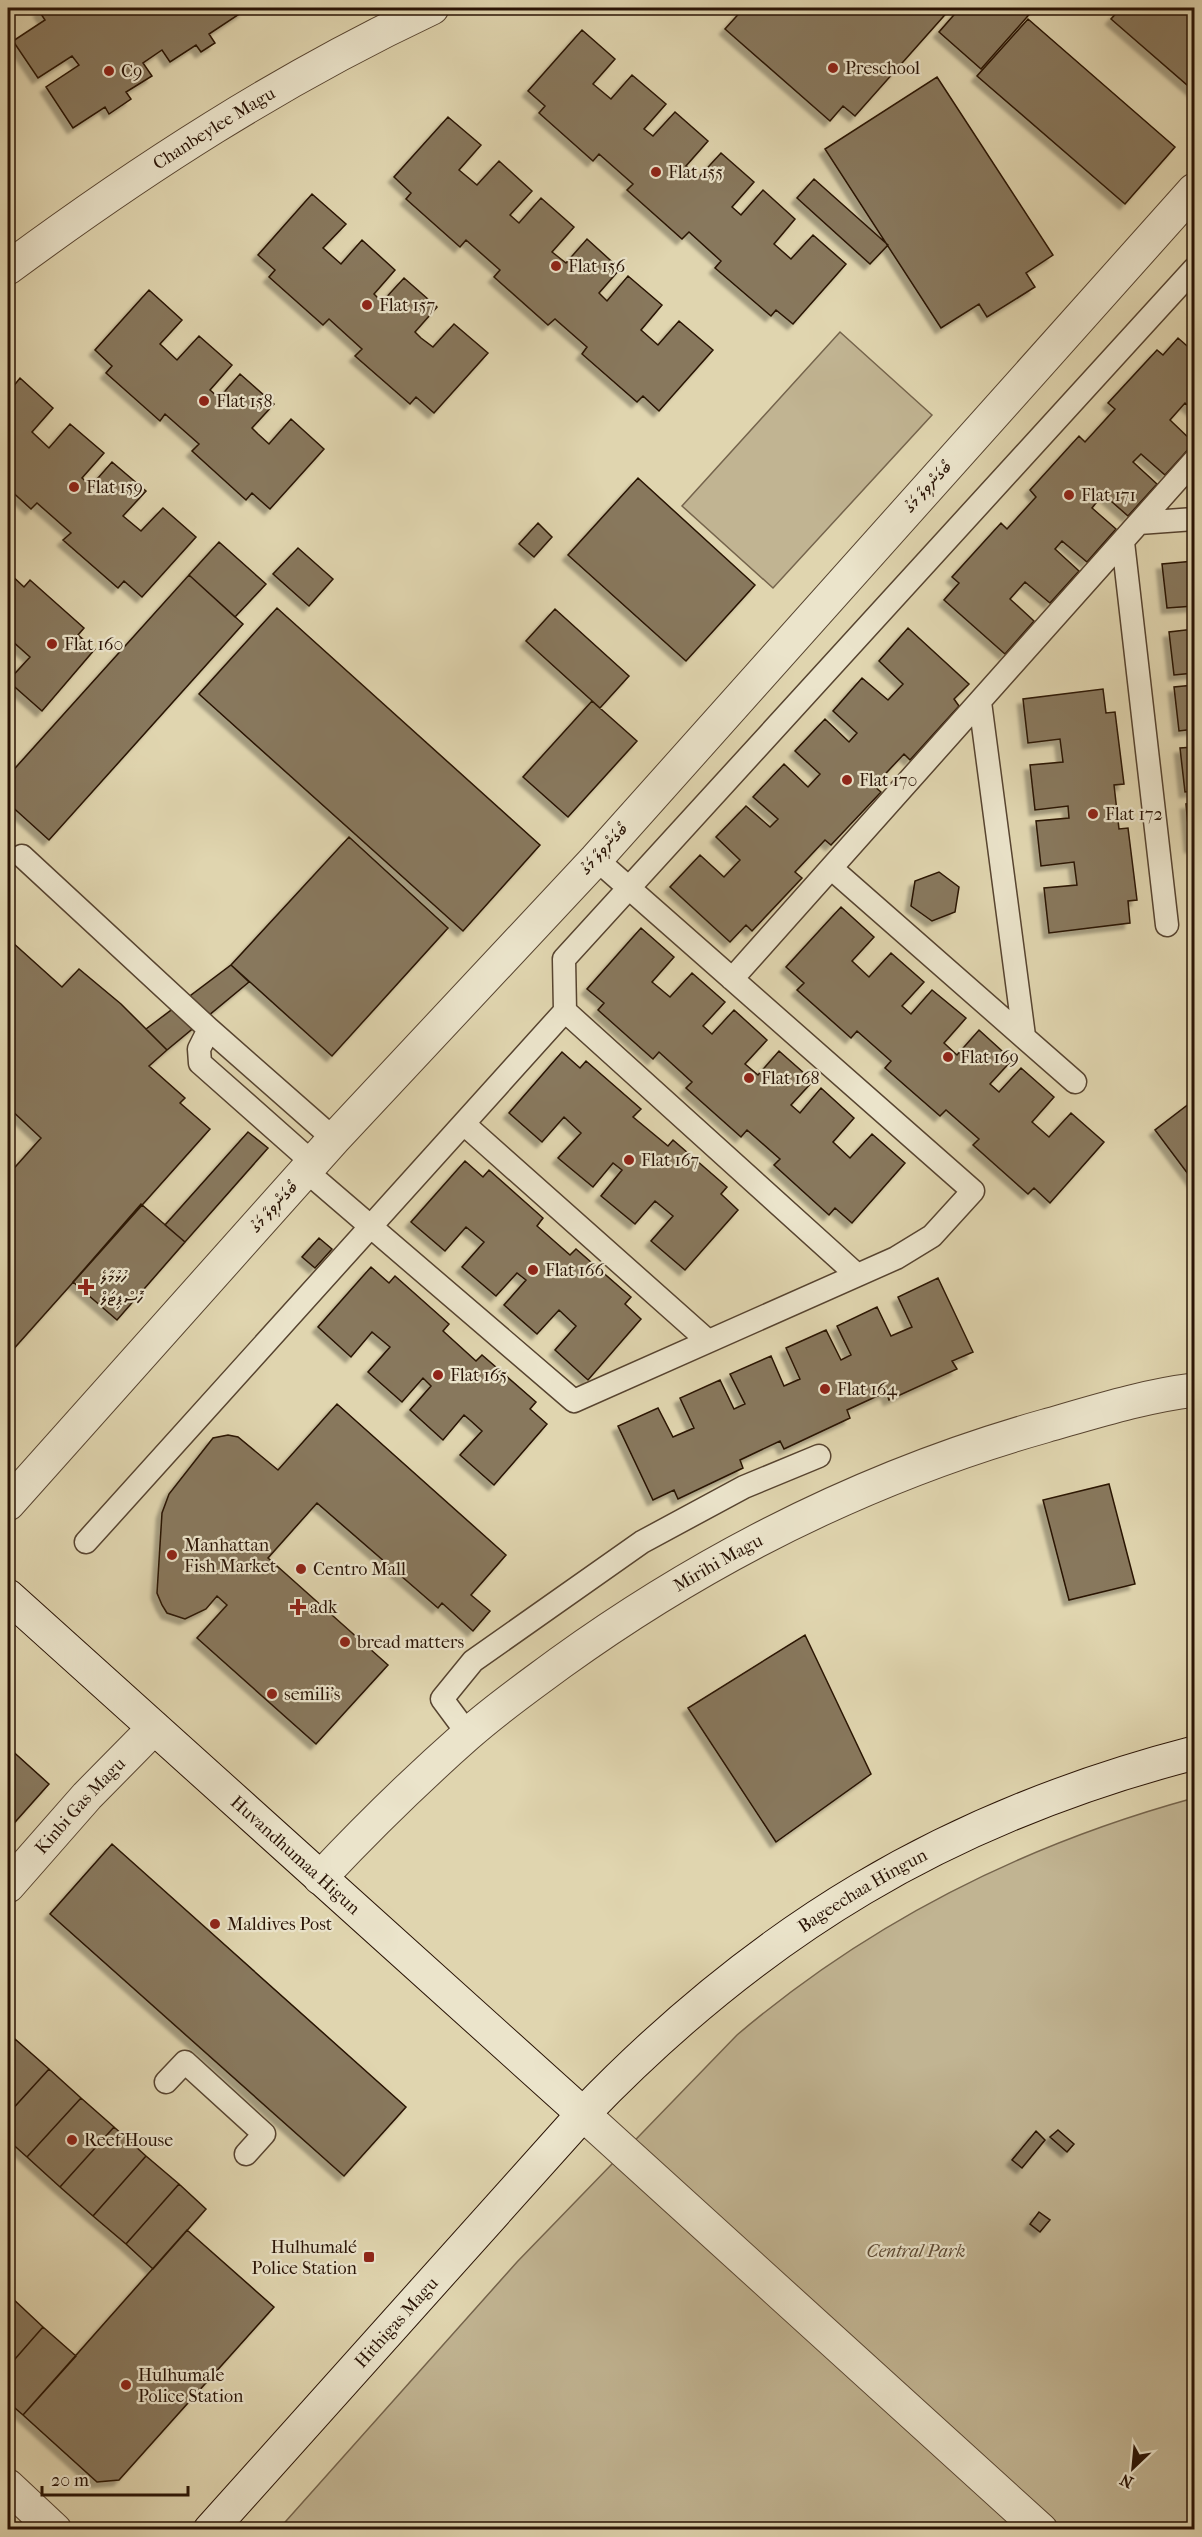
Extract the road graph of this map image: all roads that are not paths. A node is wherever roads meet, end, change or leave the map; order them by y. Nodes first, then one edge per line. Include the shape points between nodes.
1 (432, 8) edge
2 (1194, 190) edge
3 (8, 268) edge
4 (1194, 269) edge
5 (1194, 461) edge
6 (1194, 519) edge
7 (1139, 524) junction
8 (1123, 542) junction
9 (980, 702) junction
10 (22, 856) dead end
11 (596, 859) junction
12 (831, 868) junction
13 (628, 888) junction
14 (1167, 925) dead end
15 (732, 979) junction
16 (565, 1011) junction
17 (209, 1029) junction
18 (1024, 1036) junction
19 (1075, 1082) dead end
20 (464, 1124) junction
21 (334, 1139) junction
22 (309, 1167) junction
23 (371, 1227) junction
24 (857, 1275) junction
25 (708, 1341) junction
26 (1194, 1390) edge
27 (819, 1456) dead end
28 (8, 1504) edge
29 (87, 1542) dead end
30 (8, 1596) edge
31 (154, 1728) junction
32 (468, 1734) junction
33 (1194, 1753) edge
34 (320, 1878) junction
35 (8, 1886) edge
36 (166, 2082) dead end
37 (583, 2114) junction
38 (246, 2154) dead end
39 (8, 2486) edge
40 (55, 2529) edge
41 (210, 2529) edge
42 (1041, 2529) edge

1 - 3 street, Chanbeylee Magu via 373,35 173,152
2 - 11 street, ބޯގަންވިލާ މަގު
4 - 13 lane
5 - 7 lane
6 - 7 lane
7 - 8 lane
8 - 9 lane
8 - 14 lane
9 - 12 lane
9 - 18 lane
10 - 17 lane
11 - 13 lane
11 - 21 street, ބޯގަންވިލާ މަގު
12 - 15 lane
12 - 18 lane
13 - 15 lane
13 - 16 lane via 564,959
15 - 24 lane via 972,1191 932,1236
16 - 20 lane
16 - 24 lane
17 - 21 lane
17 - 22 lane via 199,1048 200,1063
18 - 19 lane
20 - 23 lane
20 - 25 lane
21 - 22 street, ބޯގަންވިލާ މަގު
22 - 23 lane
22 - 28 street, ބޯގަންވިލާ މަގު
23 - 25 lane via 574,1401
23 - 29 lane
24 - 25 lane
26 - 32 street, Mirihi Magu via 1096,1411 1006,1437 918,1467 832,1503 658,1597 590,1642
27 - 32 lane via 744,1487 642,1542 473,1661 442,1699
30 - 31 street, Huvandhumaa Higun
31 - 34 street, Huvandhumaa Higun
31 - 35 street, Kinbi Gas Magu via 87,1796
32 - 34 street, Mirihi Magu
33 - 37 street, Bageechaa Hingun via 1130,1769 974,1828 828,1908 759,1955 694,2007
34 - 37 street, Huvandhumaa Higun
36 - 38 lane via 185,2062 264,2134
37 - 41 street, Hithigas Magu
37 - 42 street, Huvandhumaa Higun
39 - 40 street

